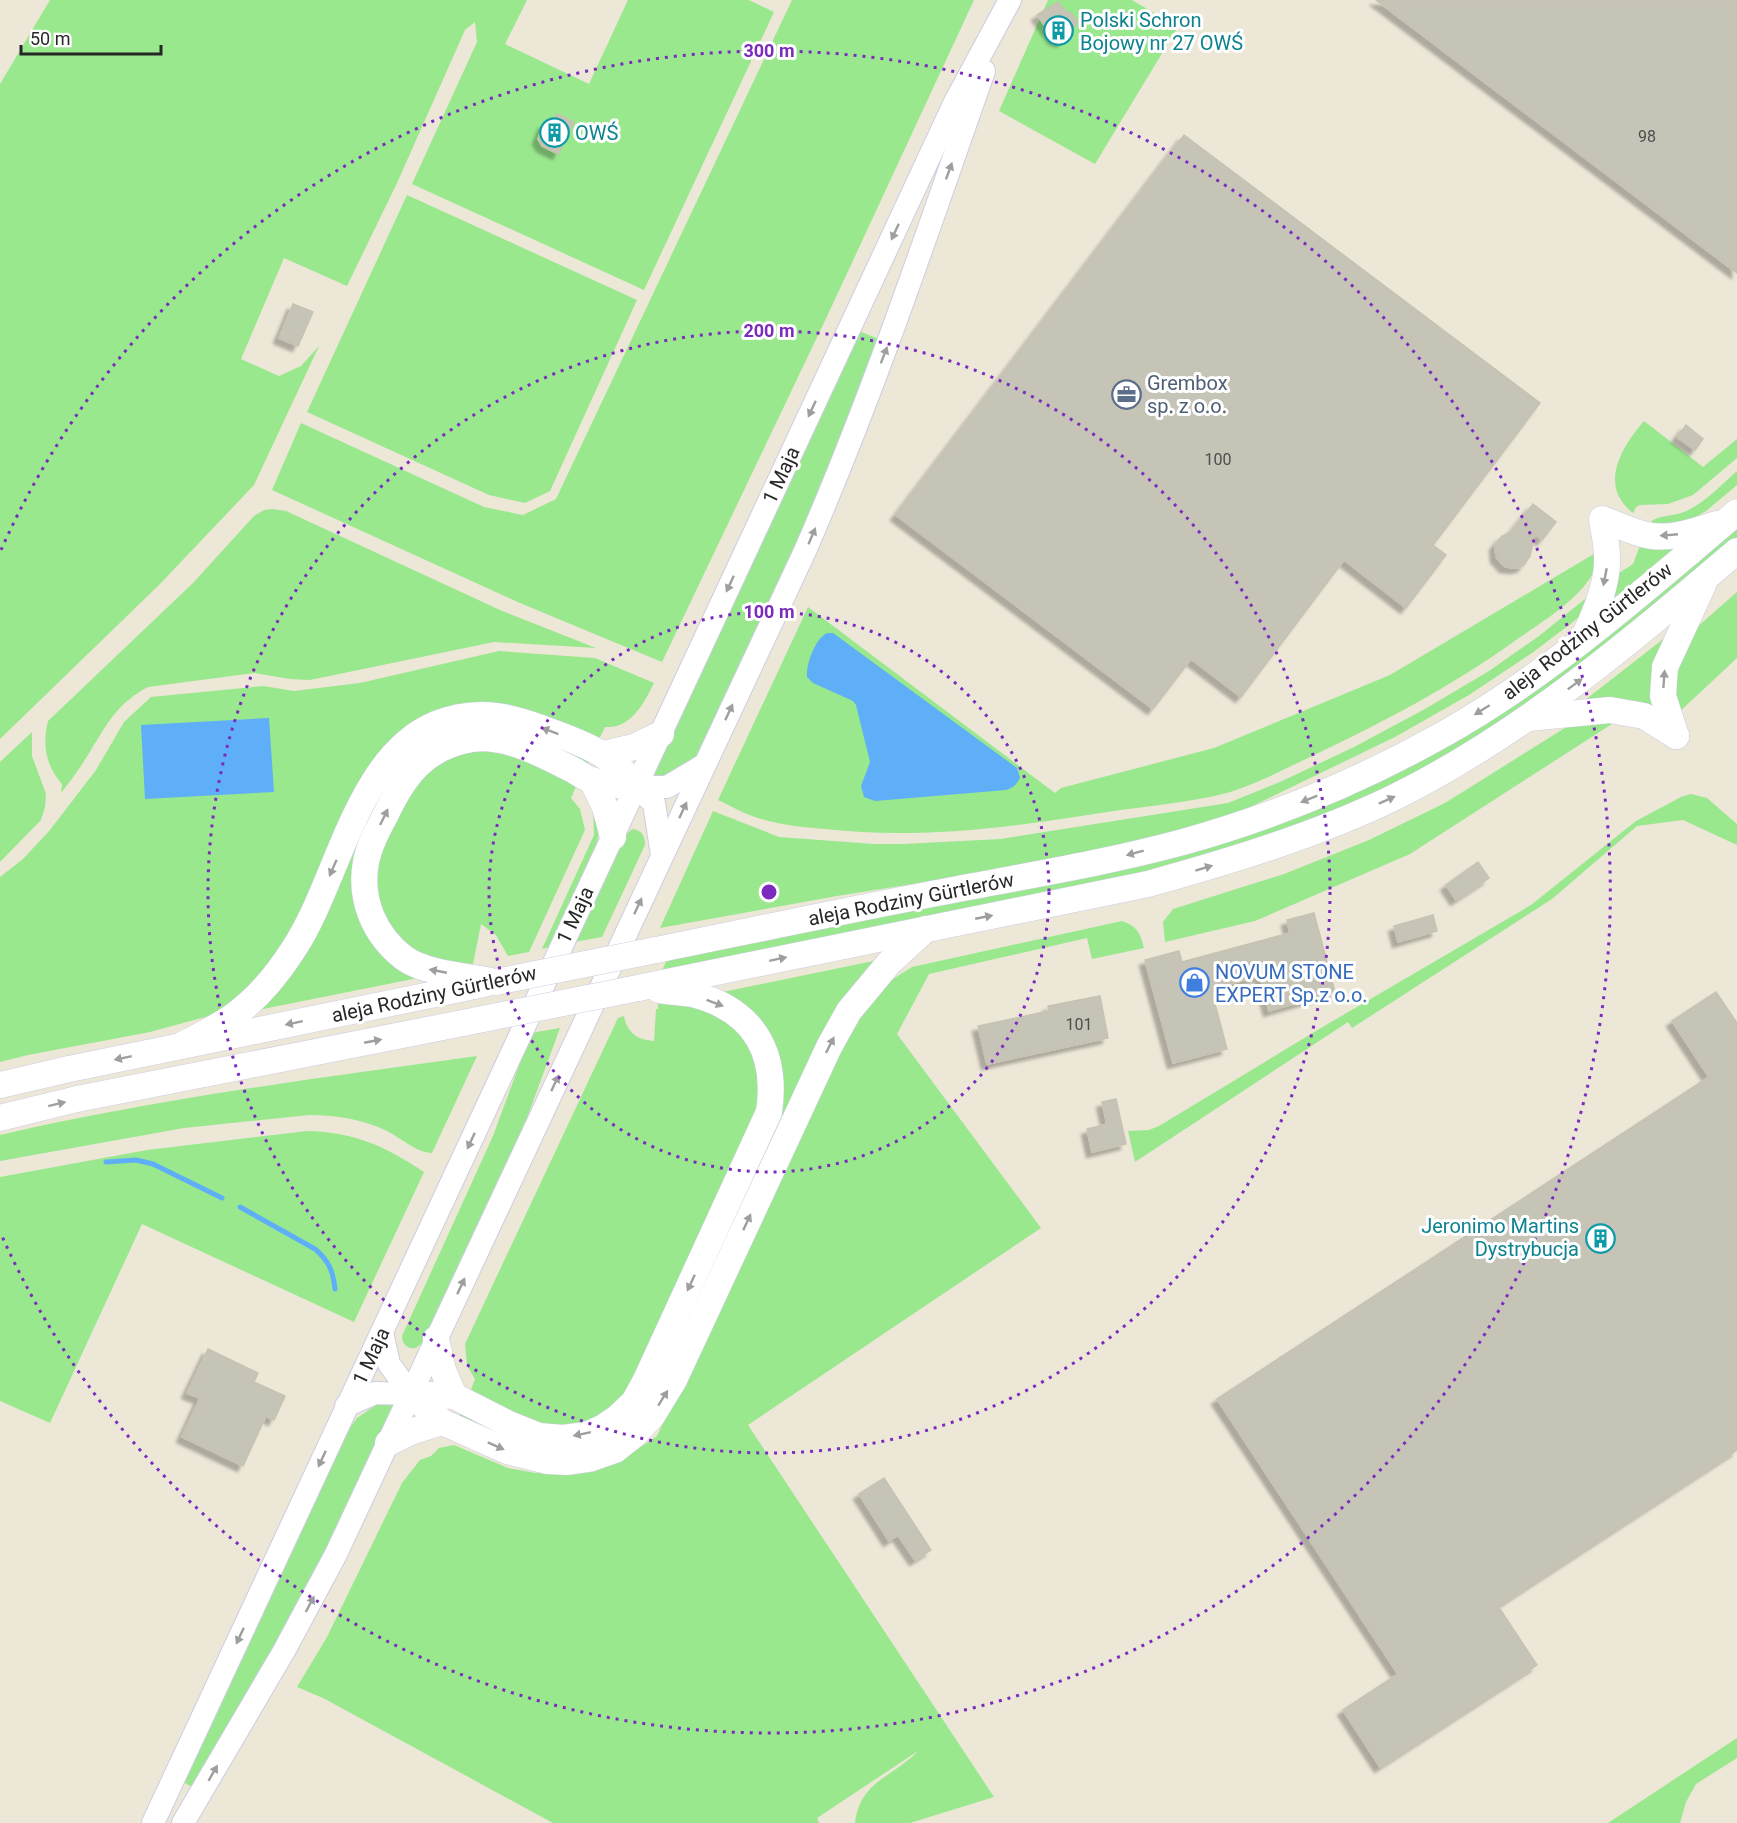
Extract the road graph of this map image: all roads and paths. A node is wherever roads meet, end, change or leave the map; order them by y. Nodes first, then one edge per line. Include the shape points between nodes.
1 (1007, 5) edge
2 (1731, 517) edge
3 (1737, 551) edge
4 (1707, 577) junction
5 (1582, 640) junction
6 (1528, 718) junction
7 (661, 734) junction
8 (604, 754) junction
9 (704, 765) junction
10 (591, 780) junction
11 (636, 787) junction
12 (612, 837) junction
13 (662, 855) junction
14 (927, 929) junction
15 (496, 981) junction
16 (638, 988) junction
17 (180, 1046) junction
18 (0, 1085) edge
19 (0, 1118) edge
20 (382, 1332) junction
21 (436, 1339) junction
22 (411, 1394) junction
23 (454, 1396) junction
24 (346, 1406) junction
25 (442, 1422) junction
26 (388, 1443) junction
27 (153, 1823) edge
28 (183, 1823) edge

1 -> 7 street, 1 Maja via 955,102
9 -> 1 street, 1 Maja via 838,476 892,335
2 - 5 main road, aleja Rodziny Gürtlerów
2 -> 5 main road via 1679,534 1652,536 1602,519 1607,570 1599,602
3 - 4 main road, aleja Rodziny Gürtlerów
6 -> 4 main road, aleja Rodziny Gürtlerów
6 -> 4 main road via 1610,710 1644,716 1676,736 1663,696 1665,667
5 -> 15 main road, aleja Rodziny Gürtlerów, bridge via 1443,734 1272,814 1122,857
14 -> 6 main road, aleja Rodziny Gürtlerów via 1148,884 1283,842 1394,797
7 - 8 main road via 634,747
7 - 11 street, 1 Maja
8 - 11 main road via 626,772
8 -> 17 main road via 517,719 477,713 424,729 386,761 370,786 294,950 267,985 232,1016
9 - 11 street via 667,787
13 -> 9 street, 1 Maja
10 - 11 main road
10 - 12 main road via 605,807
15 -> 10 main road via 422,968 389,944 376,928 363,886 375,837 412,769 452,743 476,738 502,741 528,749
11 - 12 street, 1 Maja
11 - 13 street via 654,803
12 -> 20 street, 1 Maja
21 -> 13 street, 1 Maja
16 -> 14 main road, aleja Rodziny Gürtlerów
25 -> 14 main road via 507,1451 547,1461 589,1459 615,1450 635,1434 652,1416 674,1380 849,1011 889,963
15 -> 17 main road, aleja Rodziny Gürtlerów
19 -> 16 main road, aleja Rodziny Gürtlerów, bridge via 77,1099
16 -> 23 main road via 692,994 728,1008 750,1024 770,1068 769,1112 646,1380 634,1402 617,1418 586,1434 563,1438 539,1436
17 -> 18 main road, aleja Rodziny Gürtlerów
20 - 22 street via 389,1364
20 - 24 street, 1 Maja
21 - 22 street, 1 Maja
21 - 23 main road
22 - 23 main road
22 - 24 street via 375,1393
22 - 25 main road
22 - 26 street, 1 Maja
24 -> 27 street, 1 Maja
25 - 26 main road
28 -> 26 street, 1 Maja via 312,1602

